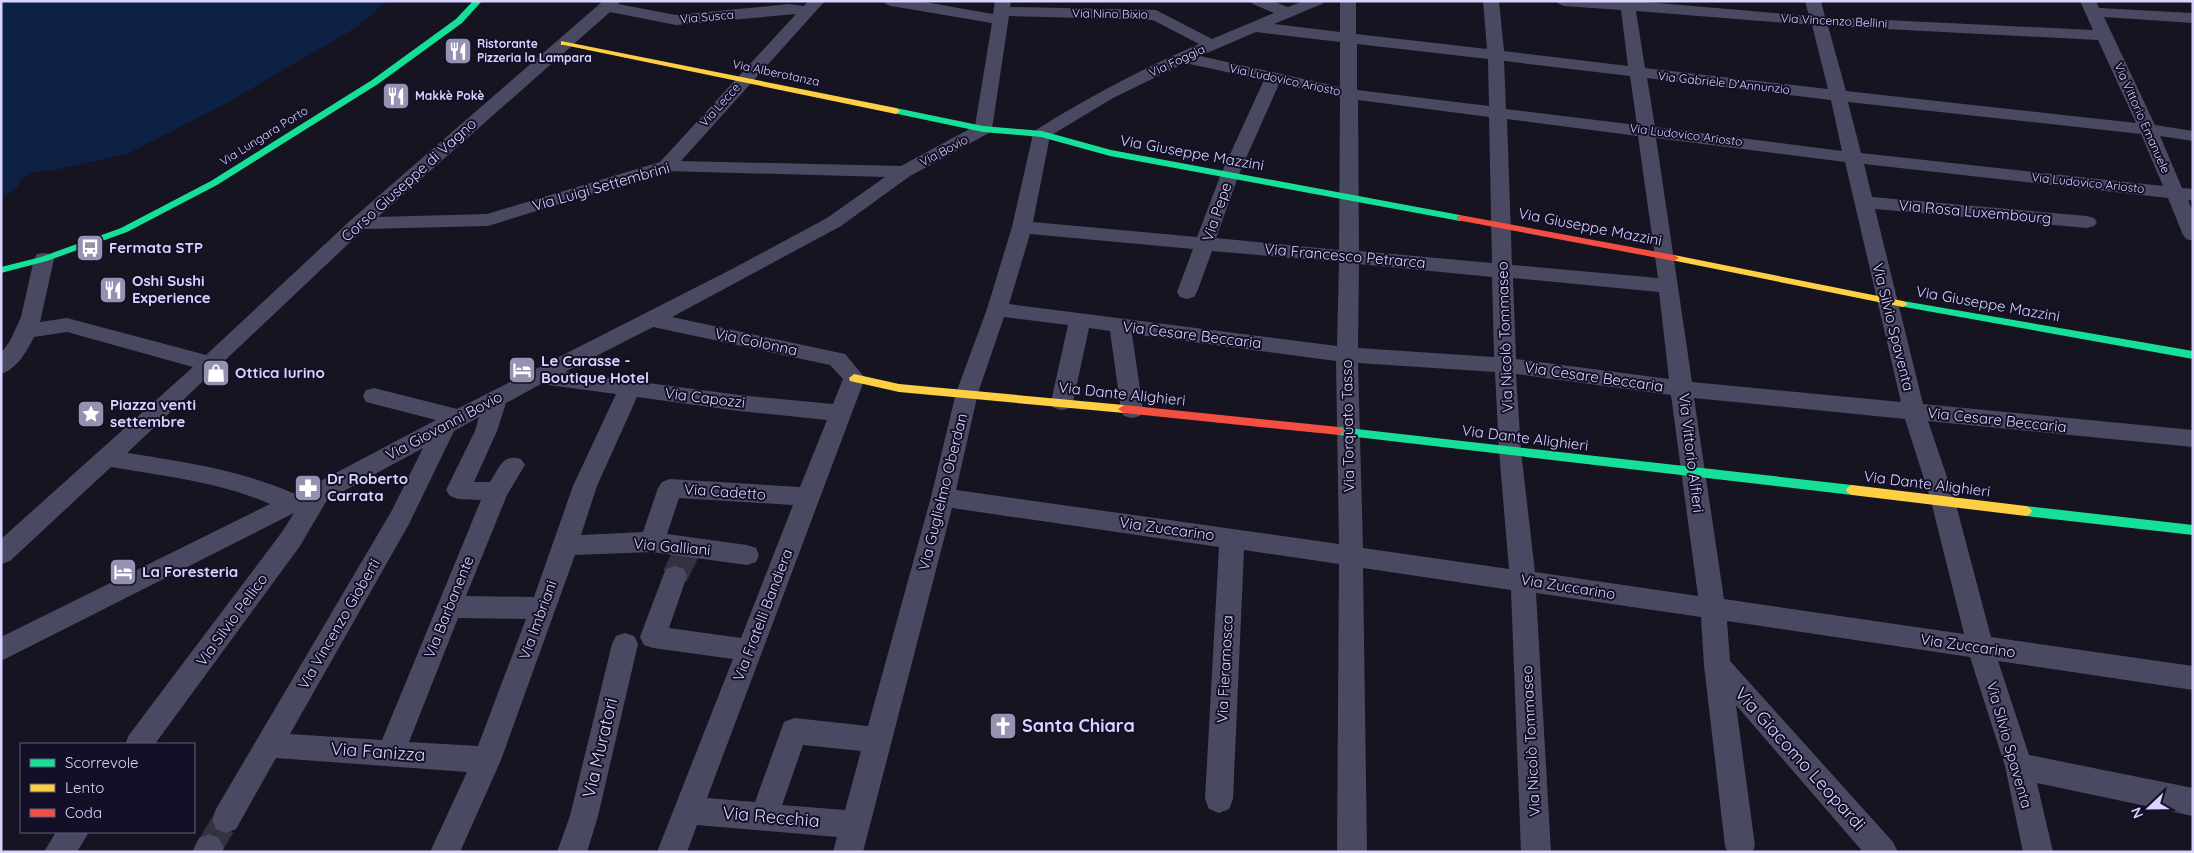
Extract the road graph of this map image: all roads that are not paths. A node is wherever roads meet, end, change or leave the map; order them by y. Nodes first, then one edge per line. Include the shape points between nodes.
1 (478, 1) edge
2 (892, 1) edge
3 (1258, 1) edge
4 (1317, 1) edge
5 (1348, 1) edge
6 (1491, 1) edge
7 (1564, 1) edge
8 (610, 4) edge
9 (1628, 4) edge
10 (813, 6) edge
11 (1001, 11) edge
12 (1815, 11) edge
13 (1288, 14) junction
14 (2097, 18) edge
15 (2193, 18) edge
16 (1255, 27) junction
17 (2193, 31) edge
18 (1350, 38) junction
19 (564, 43) junction
20 (1212, 45) junction
21 (1496, 55) junction
22 (1182, 57) junction
23 (1637, 73) junction
24 (1274, 77) junction
25 (743, 80) junction
26 (1348, 94) junction
27 (1838, 95) junction
28 (1496, 112) junction
29 (983, 129) junction
30 (2148, 129) junction
31 (1645, 130) junction
32 (1042, 134) junction
33 (2193, 136) edge
34 (1851, 157) junction
35 (666, 166) junction
36 (904, 172) junction
37 (1230, 174) junction
38 (2184, 194) edge
39 (1350, 199) junction
40 (1864, 202) junction
41 (2087, 222) dead end
42 (360, 223) junction
43 (1501, 226) junction
44 (1022, 227) junction
45 (2193, 235) edge
46 (1206, 244) junction
47 (1348, 256) junction
48 (1665, 256) junction
49 (44, 259) junction
50 (1, 270) edge
51 (1503, 272) junction
52 (1668, 286) junction
53 (1187, 292) dead end
54 (1886, 301) junction
55 (997, 309) junction
56 (650, 319) junction
57 (1080, 320) junction
58 (1120, 326) junction
59 (26, 331) junction
60 (1347, 355) junction
61 (2193, 355) edge
62 (210, 364) junction
63 (1505, 365) junction
64 (1, 366) edge
65 (540, 376) junction
66 (854, 378) junction
67 (630, 388) junction
68 (1683, 388) junction
69 (967, 393) junction
70 (374, 396) dead end
71 (496, 399) junction
72 (1062, 402) junction
73 (1132, 410) junction
74 (1914, 412) junction
75 (841, 413) junction
76 (452, 422) junction
77 (1348, 432) junction
78 (2193, 439) edge
79 (1510, 451) junction
80 (107, 458) junction
81 (513, 465) dead end
82 (1692, 472) junction
83 (496, 492) junction
84 (319, 493) junction
85 (808, 497) junction
86 (942, 497) junction
87 (1944, 501) junction
88 (293, 504) junction
89 (2193, 530) edge
90 (1232, 539) junction
91 (652, 542) junction
92 (566, 544) junction
93 (1, 554) edge
94 (747, 555) dead end
95 (1351, 557) junction
96 (675, 576) tunnel mouth
97 (1524, 580) junction
98 (449, 606) junction
99 (542, 608) junction
100 (1713, 609) junction
101 (625, 644) dead end
102 (1980, 647) junction
103 (1, 650) edge
104 (750, 650) junction
105 (1717, 665) junction
106 (2193, 678) edge
107 (878, 740) junction
108 (141, 743) edge
109 (268, 745) junction
110 (392, 752) junction
111 (487, 760) junction
112 (2019, 766) junction
113 (1219, 799) dead end
114 (2193, 802) edge
115 (688, 810) junction
116 (764, 816) junction
117 (226, 819) tunnel mouth
118 (855, 825) junction
119 (73, 833) edge
120 (1740, 846) dead end
121 (59, 852) edge
122 (444, 852) edge
123 (572, 852) edge
124 (672, 852) edge
125 (848, 852) edge
126 (1352, 852) edge
127 (1536, 852) edge
128 (1883, 852) edge
129 (2038, 852) edge

1 - 49 street, Via Lungara Porto via 459,21 375,82 214,183 124,230
2 - 11 street, Via Nino Bixio
3 - 13 street
4 - 13 street, Via Foggia
5 - 18 street, Via Torquato Tasso
6 - 21 street, Via Nicolò Tommaseo
7 - 9 street, Via Vincenzo Bellini
8 - 10 street, Via Susca via 676,20
8 - 19 street, Corso Giuseppe di Vagno
9 - 12 street, Via Vincenzo Bellini
9 - 23 street, Via Vittorio Alfieri
10 - 25 street, Via Lecce
11 - 20 street, Via Nino Bixio via 1156,15
11 - 29 street
12 - 14 street, Via Vincenzo Bellini
12 - 27 street, Via Silvio Spaventa
13 - 16 street, Via Foggia
14 - 15 street
14 - 17 street
14 - 30 street, Via Vittorio Emanuele
16 - 18 street, Via Gabriele D'Annunzio
16 - 20 street, Via Foggia
18 - 21 street, Via Gabriele D'Annunzio
18 - 26 street, Via Torquato Tasso
19 - 25 street, Via Alberotanza
19 - 42 street, Corso Giuseppe di Vagno
20 - 22 street, Via Foggia
21 - 23 street, Via Gabriele D'Annunzio
21 - 28 street, Via Nicolò Tommaseo
22 - 24 street, Via Ludovico Ariosto
22 - 32 street, Via Foggia via 1075,111
23 - 27 street, Via Gabriele D'Annunzio
23 - 31 street, Via Vittorio Alfieri
24 - 26 street, Via Ludovico Ariosto
24 - 37 street, Via Pepe
25 - 29 street, Via Alberotanza
25 - 35 street, Via Lecce
26 - 28 street, Via Ludovico Ariosto
26 - 39 street, Via Torquato Tasso
27 - 30 street, Via Gabriele D'Annunzio
27 - 34 street, Via Silvio Spaventa
28 - 31 street, Via Ludovico Ariosto
28 - 43 street, Via Nicolò Tommaseo
29 - 32 street, Via Giuseppe Mazzini
29 - 36 street, Via Bovio
30 - 33 street, Via Gabriele D'Annunzio
30 - 38 street, Via Vittorio Emanuele
31 - 34 street, Via Ludovico Ariosto
31 - 48 street, Via Vittorio Alfieri
32 - 37 street, Via Giuseppe Mazzini via 1110,153
32 - 44 street, Via Guglielmo Oberdan
34 - 38 street, Via Ludovico Ariosto
34 - 40 street, Via Silvio Spaventa
35 - 36 street, Via Luigi Settembrini
35 - 42 street, Via Luigi Settembrini via 488,220
36 - 56 street, Via Giovanni Bovio via 834,222
37 - 39 street, Via Giuseppe Mazzini
37 - 46 street, Via Pepe
38 - 45 street, Via Vittorio Emanuele
39 - 43 street, Via Giuseppe Mazzini
39 - 47 street, Via Torquato Tasso
40 - 41 street, Via Rosa Luxembourg
40 - 54 street, Via Silvio Spaventa
42 - 62 street, Corso Giuseppe di Vagno
43 - 48 street, Via Giuseppe Mazzini
43 - 51 street, Via Nicolò Tommaseo
44 - 46 street, Via Francesco Petrarca
44 - 55 street, Via Guglielmo Oberdan
46 - 47 street, Via Francesco Petrarca
46 - 53 street, Via Pepe
47 - 51 street, Via Francesco Petrarca
47 - 60 street, Via Torquato Tasso
48 - 52 street, Via Vittorio Alfieri
48 - 54 street, Via Giuseppe Mazzini
49 - 50 street, Via Lungara Porto
49 - 59 street
51 - 52 street, Via Francesco Petrarca
51 - 63 street, Via Nicolò Tommaseo
52 - 68 street, Via Vittorio Alfieri
54 - 61 street, Via Giuseppe Mazzini
54 - 74 street, Via Silvio Spaventa
55 - 57 street, Via Cesare Beccaria
55 - 69 street, Via Guglielmo Oberdan
56 - 65 street, Via Giovanni Bovio
56 - 66 street, Via Colonna via 837,358
57 - 58 street, Via Cesare Beccaria
57 - 72 street
58 - 60 street, Via Cesare Beccaria
58 - 73 street
59 - 62 street via 67,325
59 - 64 street via 9,360
60 - 63 street, Via Cesare Beccaria
60 - 77 street, Via Torquato Tasso
62 - 80 street
63 - 68 street, Via Cesare Beccaria
63 - 79 street, Via Nicolò Tommaseo
65 - 67 street, Via Capozzi
65 - 71 street, Via Giovanni Bovio
66 - 69 street, Via Dante Alighieri via 899,388
66 - 75 street, Via Fratelli Bandiera
67 - 75 street, Via Capozzi
67 - 92 street, Via Imbriani via 585,486
68 - 74 street, Via Cesare Beccaria
68 - 82 street, Via Vittorio Alfieri
69 - 72 street, Via Dante Alighieri
69 - 86 street, Via Guglielmo Oberdan
70 - 76 street
71 - 76 street, Via Giovanni Bovio
71 - 83 street via 486,431 458,490
72 - 73 street, Via Dante Alighieri
73 - 77 street, Via Dante Alighieri
74 - 78 street, Via Cesare Beccaria
74 - 87 street, Via Silvio Spaventa
75 - 85 street, Via Fratelli Bandiera
76 - 84 street, Via Giovanni Bovio
76 - 109 street, Via Vincenzo Gioberti via 401,517
77 - 79 street, Via Dante Alighieri
77 - 95 street, Via Torquato Tasso
79 - 82 street, Via Dante Alighieri
79 - 97 street, Via Nicolò Tommaseo
80 - 88 street via 211,475 255,487
80 - 93 street
81 - 83 street, Via Barbanente
82 - 87 street, Via Dante Alighieri
82 - 100 street, Via Vittorio Alfieri
83 - 98 street, Via Barbanente
84 - 88 street, Via Giovanni Bovio
84 - 108 street, Via Silvio Pellico via 291,539
85 - 91 street, Via Cadetto via 670,488
85 - 104 street, Via Fratelli Bandiera
86 - 90 street, Via Zuccarino
86 - 107 street, Via Guglielmo Oberdan
87 - 89 street, Via Dante Alighieri
87 - 102 street, Via Silvio Spaventa
88 - 103 street, Via Giovanni Bovio
90 - 95 street, Via Zuccarino
90 - 113 street, Via Fieramosca
91 - 92 street, Via Galliani
91 - 94 street, Via Galliani
92 - 99 street, Via Imbriani
95 - 97 street, Via Zuccarino
95 - 126 street, Via Torquato Tasso
96 - 104 street via 653,637
97 - 100 street, Via Zuccarino
97 - 127 street, Via Nicolò Tommaseo
98 - 99 street
98 - 110 street, Via Barbanente
99 - 111 street, Via Imbriani
100 - 102 street, Via Zuccarino
100 - 105 street, Via Vittorio Alfieri
101 - 123 street, Via Muratori via 584,816
102 - 106 street, Via Zuccarino
102 - 112 street, Via Silvio Spaventa
104 - 115 street, Via Fratelli Bandiera
105 - 120 street, Via Vittorio Alfieri
105 - 128 street, Via Giacomo Leopardi
107 - 116 street via 794,731
107 - 118 street, Via Guglielmo Oberdan
109 - 110 street, Via Fanizza
109 - 117 street, Via Vincenzo Gioberti
110 - 111 street, Via Fanizza
111 - 122 street, Via Imbriani
112 - 114 street
112 - 129 street, Via Silvio Spaventa
115 - 116 street, Via Recchia
115 - 124 street, Via Fratelli Bandiera
116 - 118 street, Via Recchia
118 - 125 street, Via Guglielmo Oberdan
119 - 121 street

